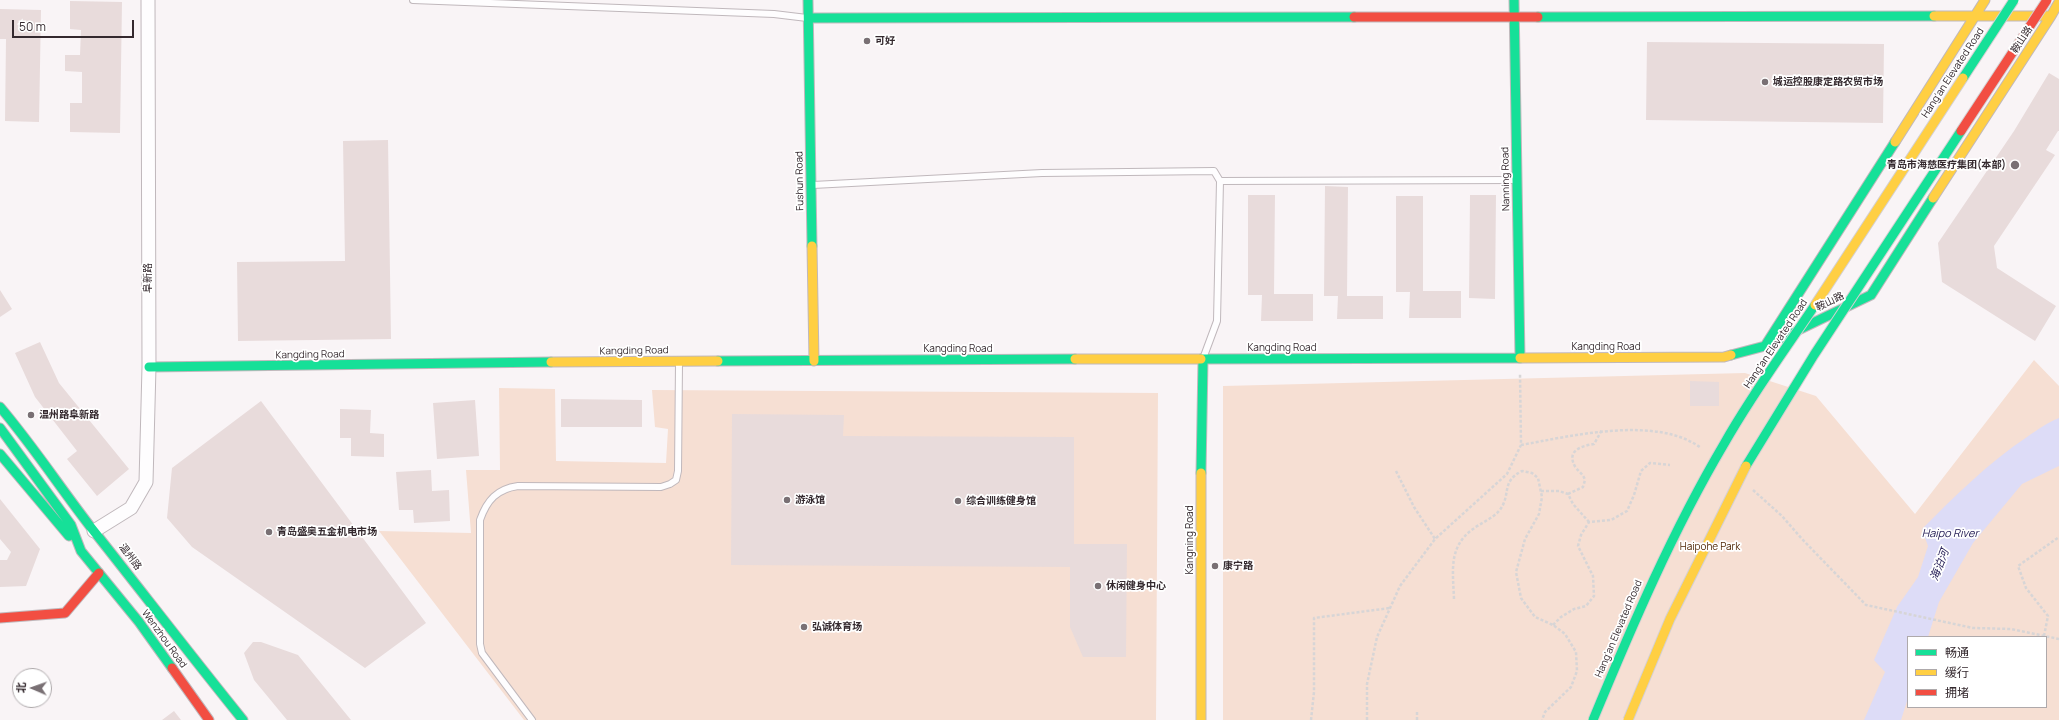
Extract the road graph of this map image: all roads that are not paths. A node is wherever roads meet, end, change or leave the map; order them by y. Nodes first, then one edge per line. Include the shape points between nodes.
1 (148, 0) edge
2 (413, 0) edge
3 (808, 0) edge
4 (1514, 0) edge
5 (1985, 0) edge
6 (2014, 0) edge
7 (2047, 0) edge
8 (2059, 2) edge
9 (1975, 16) junction
10 (2051, 16) junction
11 (1514, 17) junction
12 (809, 18) junction
13 (1517, 180) junction
14 (1220, 181) junction
15 (811, 185) junction
16 (1765, 346) junction
17 (1520, 358) junction
18 (1203, 360) junction
19 (679, 361) junction
20 (814, 361) junction
21 (149, 367) junction
22 (0, 407) edge
23 (0, 428) edge
24 (0, 454) edge
25 (94, 531) junction
26 (81, 551) junction
27 (99, 573) junction
28 (0, 618) edge
29 (209, 720) edge
30 (244, 720) edge
31 (532, 720) edge
32 (1201, 720) edge
33 (1594, 720) edge
34 (1628, 720) edge

1 - 21 street, 阜新路
2 - 12 lane via 774,14
3 - 12 main road, Fushun Road
4 - 11 main road, Nanning Road
5 - 9 main road
6 - 33 main road, Hang'an Elevated Road, bridge via 1724,443 1676,531 1642,602
7 - 34 main road, bridge via 1750,457 1670,619
8 - 10 main road, 鞍山路
9 - 10 main road, 鞍山路
9 - 11 main road, 鞍山路
9 - 16 main road
10 - 16 main road, 鞍山路 via 1871,295
11 - 12 main road, 鞍山路
11 - 13 main road, Nanning Road
12 - 15 main road, Fushun Road
13 - 14 lane
13 - 17 main road, Nanning Road
14 - 15 lane via 1214,171 1042,173
14 - 18 lane via 1217,321
15 - 20 main road, Fushun Road
16 - 17 main road, Kangding Road via 1724,357
17 - 18 main road, Kangding Road
18 - 20 main road, Kangding Road
18 - 32 main road, Kangning Road
19 - 20 main road, Kangding Road
19 - 21 main road, Kangding Road
19 - 31 lane via 676,480 661,487 508,487 497,493 484,508 480,520 482,653
21 - 25 street, 阜新路 via 146,482 131,508
22 - 25 main road, 温州路 via 29,441
23 - 26 main road via 71,525
24 - 26 main road
25 - 30 main road, 温州路
26 - 27 main road
27 - 28 main road via 65,613
27 - 29 main road, Wenzhou Road via 139,622

